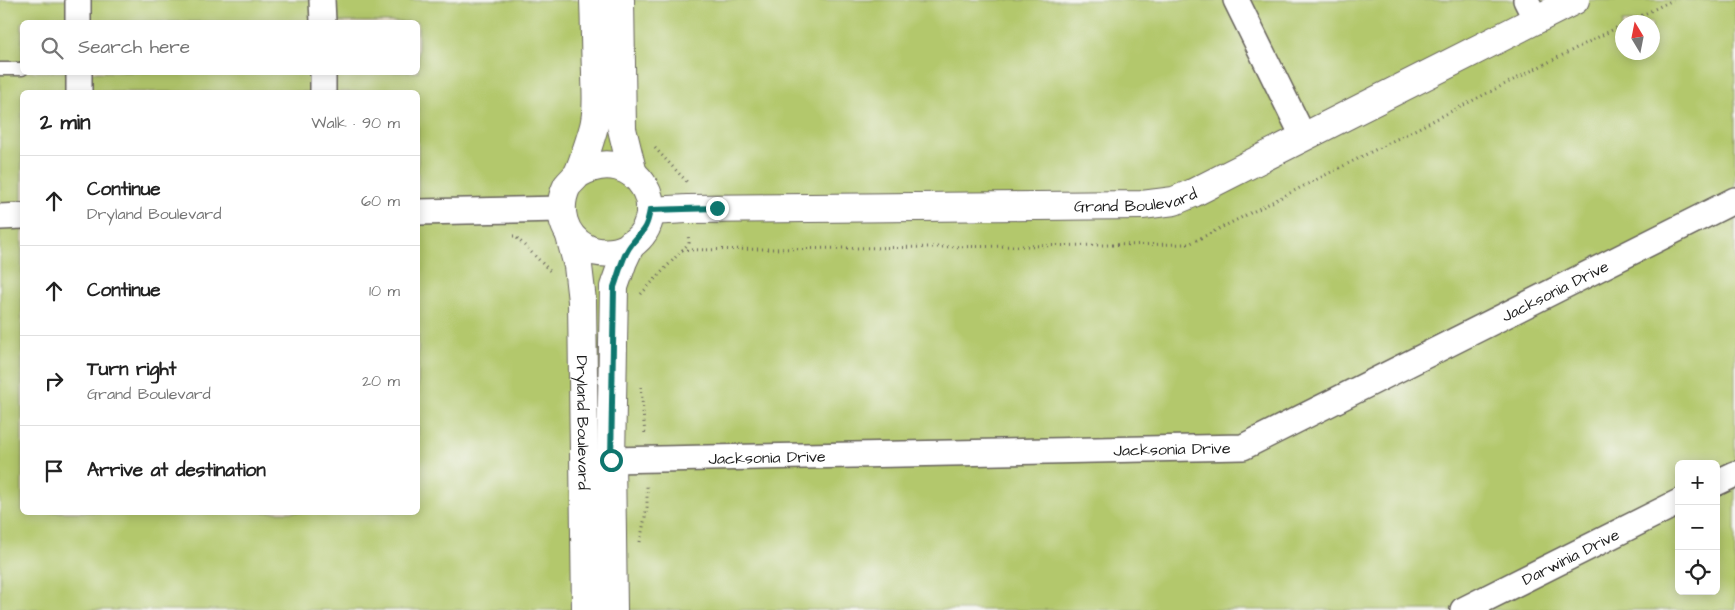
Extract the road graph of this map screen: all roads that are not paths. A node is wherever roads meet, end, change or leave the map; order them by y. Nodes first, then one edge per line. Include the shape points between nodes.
1 (78, 0) edge
2 (322, 0) edge
3 (594, 0) edge
4 (620, 0) edge
5 (1236, 0) edge
6 (1575, 0) edge
7 (1531, 10) edge
8 (78, 20) edge
9 (323, 20) edge
10 (0, 69) edge
11 (20, 69) edge
12 (79, 75) edge
13 (323, 75) edge
14 (79, 90) edge
15 (324, 90) edge
16 (1303, 136) junction
17 (578, 174) junction
18 (633, 174) junction
19 (1735, 200) edge
20 (561, 209) junction
21 (650, 210) junction
22 (420, 212) edge
23 (20, 216) edge
24 (0, 217) edge
25 (570, 236) junction
26 (631, 244) junction
27 (611, 460) junction
28 (1735, 474) edge
29 (1720, 481) edge
30 (1675, 504) edge
31 (586, 610) edge
32 (613, 610) edge
33 (1462, 610) edge

1 - 8 street
2 - 9 street
3 - 17 street via 597,101 595,121
4 - 18 street via 622,129
5 - 16 street
6 - 7 street, Grand Boulevard
7 - 16 street, Grand Boulevard
10 - 11 lane
12 - 14 street
13 - 15 street
16 - 21 street, Grand Boulevard via 1174,202 1142,205
17 - 18 street via 599,165 611,165
17 - 20 street via 563,196
18 - 21 street via 646,190
19 - 27 street, Jacksonia Drive via 1243,447
20 - 22 street
20 - 25 street
21 - 26 street via 643,233
23 - 24 street
25 - 26 street via 589,250 601,252 625,249
25 - 31 street, Dryland Boulevard via 582,301
26 - 27 street, Dryland Boulevard via 614,287
27 - 32 street, Dryland Boulevard
28 - 29 street
30 - 33 street, Darwinia Drive

